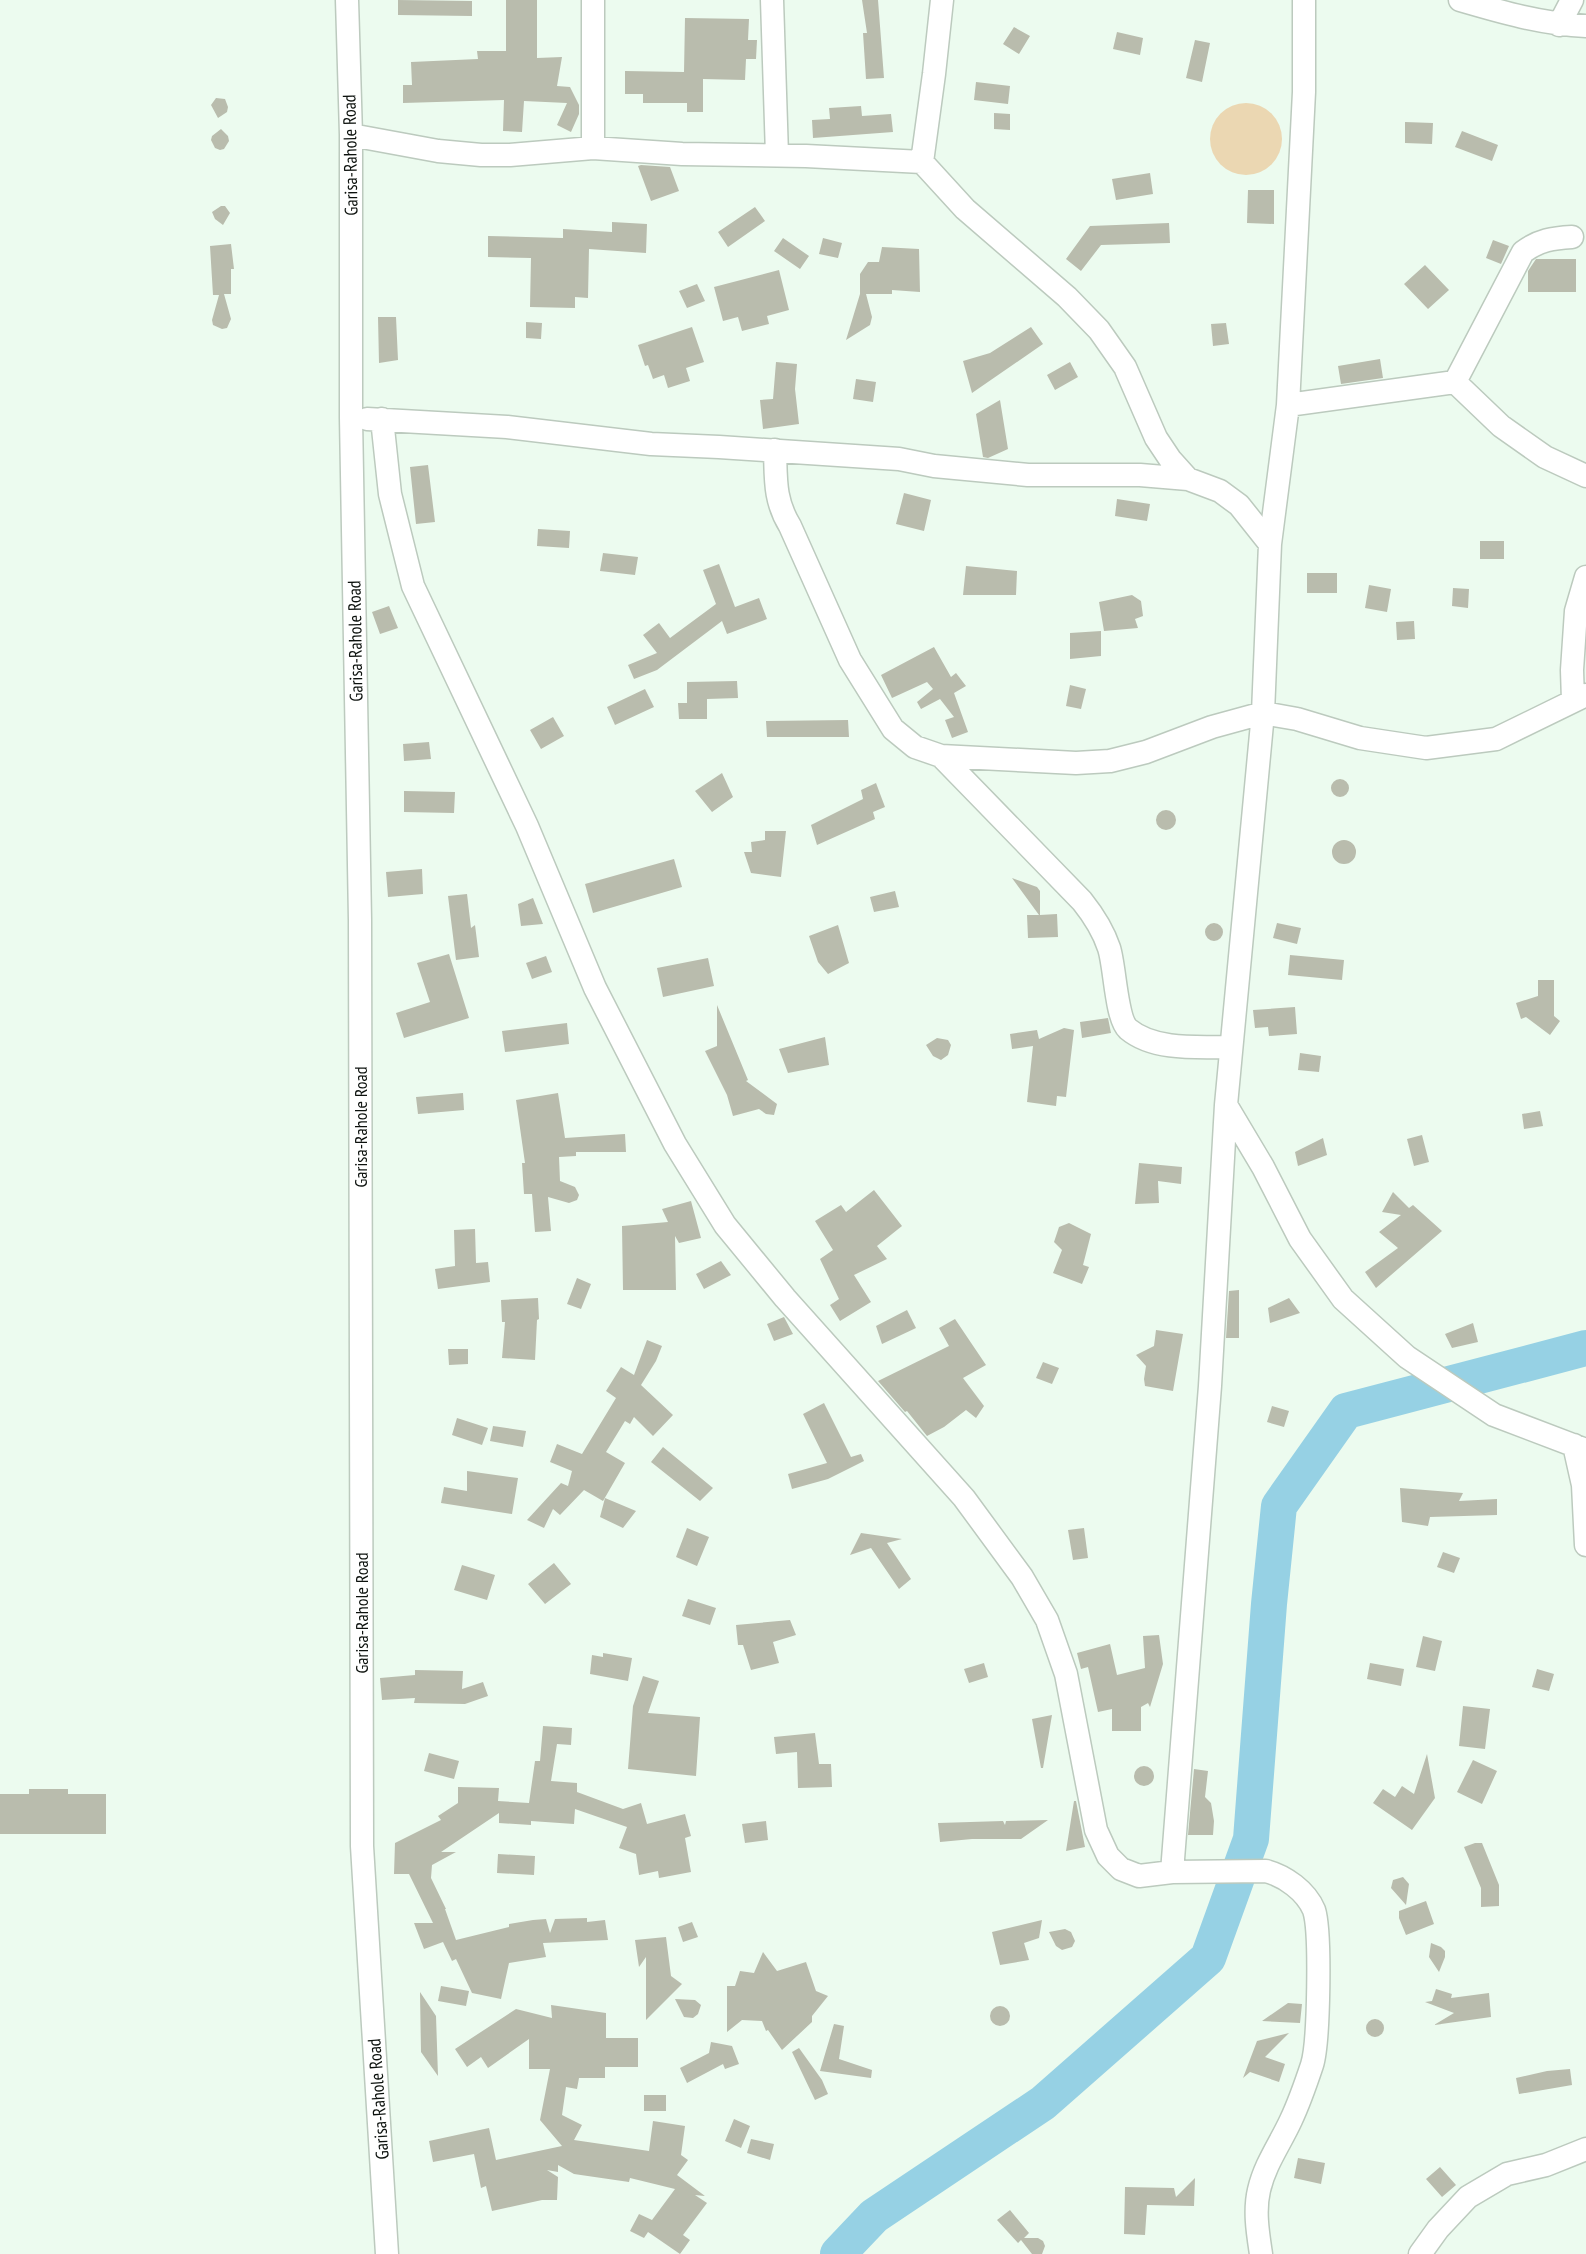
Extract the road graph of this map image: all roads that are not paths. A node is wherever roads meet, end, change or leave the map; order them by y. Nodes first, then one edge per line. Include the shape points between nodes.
1 (347, 0) edge
2 (593, 0) edge
3 (772, 0) edge
4 (942, 0) edge
5 (1304, 0) edge
6 (1460, 0) edge
7 (1572, 0) edge
8 (1559, 25) junction
9 (1586, 26) edge
10 (351, 135) junction
11 (593, 148) junction
12 (777, 155) junction
13 (922, 162) junction
14 (1572, 237) dead end
15 (1455, 382) junction
16 (1288, 405) junction
17 (351, 418) junction
18 (382, 419) junction
19 (776, 450) junction
20 (1586, 476) edge
21 (1188, 478) junction
22 (1270, 544) junction
23 (1586, 577) edge
24 (1580, 698) edge
25 (1263, 713) junction
26 (941, 756) junction
27 (1231, 1047) junction
28 (1226, 1105) junction
29 (1580, 1448) edge
30 (1586, 1545) edge
31 (1172, 1872) junction
32 (1586, 2149) edge
33 (387, 2254) edge
34 (1261, 2254) edge
35 (1419, 2254) edge

1 - 10 street, Garisa-Rahole Road
2 - 11 street
3 - 12 street
4 - 13 street
5 - 16 street via 1303,104
6 - 8 street
7 - 8 street
8 - 9 street
10 - 11 street via 438,151 481,154
10 - 17 street, Garisa-Rahole Road
11 - 12 street
12 - 13 street
13 - 21 street via 965,209 1067,297 1099,330 1125,367 1156,438
14 - 15 street via 1534,243 1523,252
15 - 16 street
15 - 20 street via 1510,432 1545,457
16 - 22 street
17 - 18 street
17 - 33 street, Garisa-Rahole Road via 360,920 362,1846
18 - 19 street via 507,427 651,444
18 - 31 street via 390,494 414,586 527,826 595,988 675,1144 725,1225 964,1498 1022,1577 1047,1620 1066,1674 1096,1830 1108,1856 1121,1869 1139,1876
19 - 21 street via 899,459 1029,475
19 - 26 street via 780,511 850,660 893,729 915,747
21 - 22 street via 1220,491 1239,505
22 - 25 street
23 - 24 street via 1576,611 1572,670
24 - 25 street via 1496,739 1426,748 1360,738
25 - 26 street via 1110,760 1076,763
25 - 27 street
26 - 27 street via 1099,923 1110,950 1126,1027 1143,1038 1164,1043
27 - 28 street
28 - 29 street via 1300,1239 1343,1299 1407,1357 1494,1416
28 - 31 street via 1210,1386
29 - 30 street
31 - 34 street via 1266,1871 1281,1875 1306,1897 1314,1912 1318,1966 1313,2062 1258,2192
32 - 35 street via 1507,2174 1468,2197

